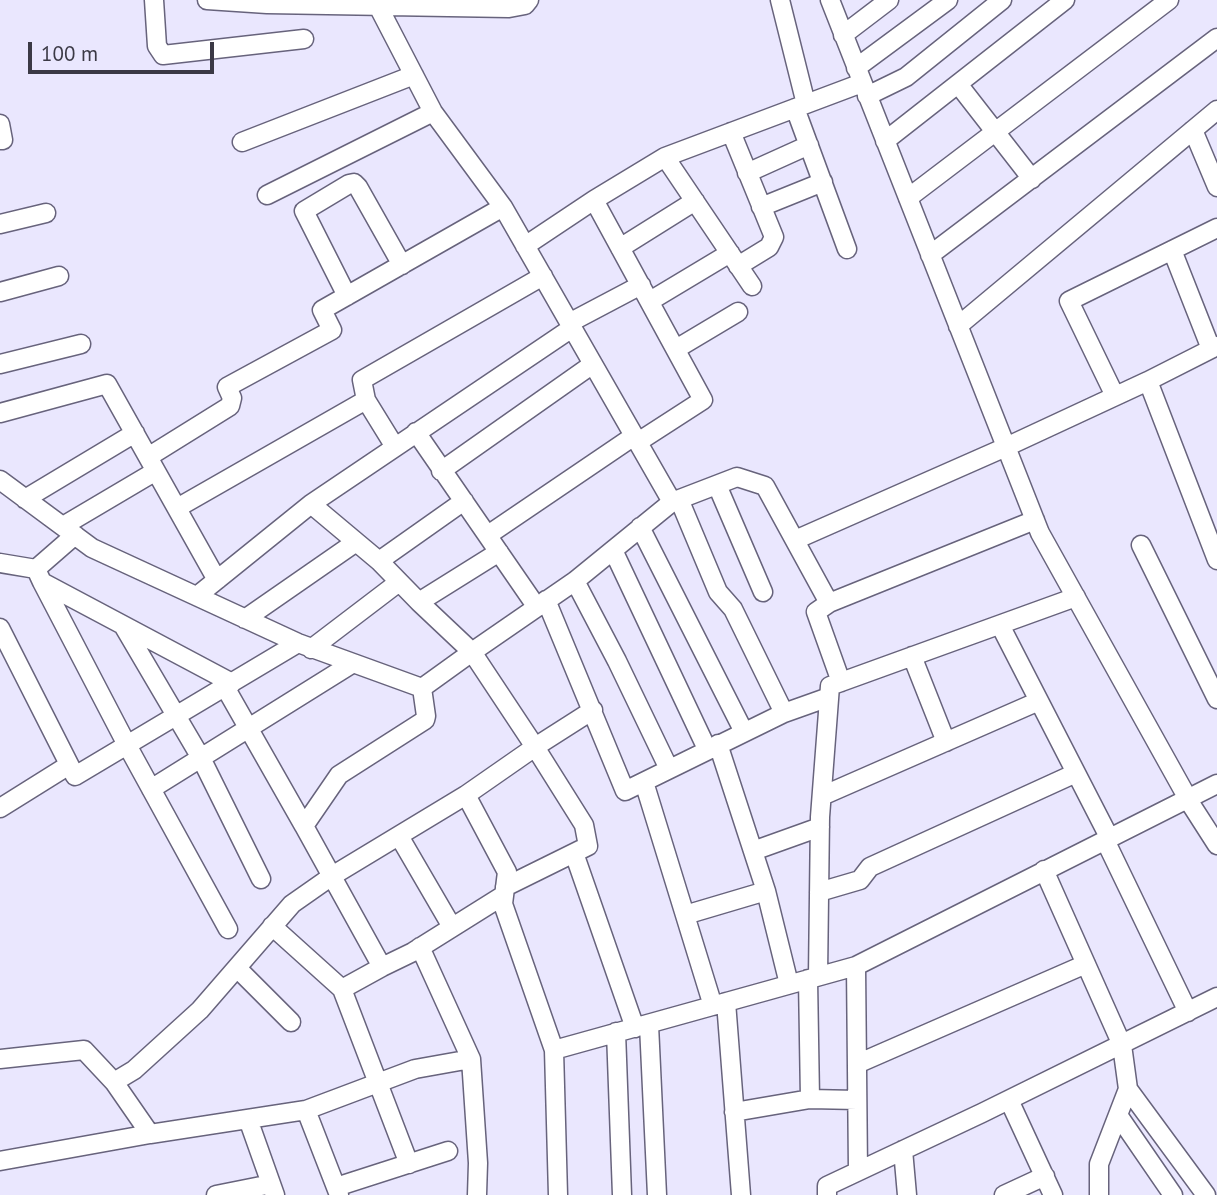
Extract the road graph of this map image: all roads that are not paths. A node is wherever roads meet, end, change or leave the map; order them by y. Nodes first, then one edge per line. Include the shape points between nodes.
1 (154, 0) edge
2 (207, 0) edge
3 (529, 0) edge
4 (780, 0) edge
5 (888, 0) edge
6 (948, 0) edge
7 (1002, 0) edge
8 (1065, 0) edge
9 (1169, 0) edge
10 (831, 1) edge
11 (266, 2) edge
12 (426, 3) edge
13 (378, 6) junction
14 (844, 35) junction
15 (1217, 38) edge
16 (304, 39) dead end
17 (414, 75) junction
18 (862, 82) junction
19 (958, 84) junction
20 (801, 106) junction
21 (1217, 110) edge
22 (433, 112) junction
23 (0, 124) edge
24 (995, 130) junction
25 (1193, 130) junction
26 (731, 132) junction
27 (0, 140) edge
28 (885, 141) junction
29 (242, 142) dead end
30 (809, 145) junction
31 (665, 157) junction
32 (747, 173) junction
33 (1032, 179) junction
34 (823, 182) junction
35 (1217, 187) edge
36 (267, 195) dead end
37 (908, 198) junction
38 (594, 200) junction
39 (695, 201) junction
40 (503, 207) junction
41 (761, 207) junction
42 (46, 213) dead end
43 (0, 224) edge
44 (1217, 228) edge
45 (525, 246) junction
46 (620, 248) junction
47 (847, 249) dead end
48 (1172, 250) junction
49 (930, 255) junction
50 (734, 259) junction
51 (401, 265) junction
52 (59, 276) dead end
53 (542, 276) junction
54 (641, 285) junction
55 (752, 286) dead end
56 (0, 292) edge
57 (347, 296) junction
58 (650, 301) junction
59 (737, 312) dead end
60 (571, 326) junction
61 (958, 326) junction
62 (81, 344) dead end
63 (1214, 348) edge
64 (676, 349) junction
65 (593, 364) junction
66 (0, 365) edge
67 (1148, 381) junction
68 (1115, 396) junction
69 (366, 400) junction
70 (0, 414) edge
71 (416, 432) junction
72 (135, 433) junction
73 (636, 439) junction
74 (395, 447) junction
75 (1006, 447) junction
76 (152, 464) junction
77 (441, 471) junction
78 (0, 481) edge
79 (717, 485) junction
80 (25, 499) junction
81 (676, 500) junction
82 (464, 501) junction
83 (311, 504) junction
84 (177, 508) junction
85 (1035, 520) junction
86 (640, 527) junction
87 (69, 531) junction
88 (488, 535) junction
89 (795, 540) junction
90 (356, 541) junction
91 (1142, 545) dead end
92 (613, 550) junction
93 (499, 552) junction
94 (1217, 560) edge
95 (379, 561) junction
96 (0, 563) edge
97 (39, 575) junction
98 (217, 580) junction
99 (575, 581) junction
100 (399, 582) junction
101 (763, 592) dead end
102 (197, 596) junction
103 (1076, 597) junction
104 (419, 602) junction
105 (541, 603) junction
106 (829, 603) junction
107 (245, 619) junction
108 (1000, 625) junction
109 (124, 627) junction
110 (0, 628) edge
111 (305, 646) junction
112 (472, 652) junction
113 (912, 656) junction
114 (353, 663) junction
115 (228, 685) junction
116 (422, 688) junction
117 (835, 689) junction
118 (1217, 699) edge
119 (1038, 701) junction
120 (593, 710) junction
121 (784, 713) junction
122 (177, 716) junction
123 (250, 729) junction
124 (744, 732) junction
125 (946, 742) junction
126 (127, 745) junction
127 (713, 746) junction
128 (535, 747) junction
129 (201, 758) junction
130 (69, 765) junction
131 (668, 769) junction
132 (1076, 773) junction
133 (644, 782) junction
134 (1217, 784) edge
135 (151, 789) junction
136 (466, 795) junction
137 (821, 796) junction
138 (1187, 798) junction
139 (0, 808) edge
140 (304, 826) junction
141 (820, 827) junction
142 (399, 835) junction
143 (1107, 838) junction
144 (1217, 845) edge
145 (753, 850) junction
146 (574, 853) junction
147 (1044, 870) junction
148 (332, 876) junction
149 (261, 880) dead end
150 (505, 891) junction
151 (766, 891) junction
152 (819, 891) junction
153 (685, 915) junction
154 (272, 926) junction
155 (452, 927) junction
156 (228, 929) dead end
157 (420, 947) junction
158 (1086, 964) junction
159 (856, 965) junction
160 (383, 967) junction
161 (237, 968) junction
162 (813, 977) junction
163 (789, 984) junction
164 (342, 989) junction
165 (1217, 997) edge
166 (719, 1004) junction
167 (1188, 1012) junction
168 (291, 1022) dead end
169 (642, 1027) junction
170 (617, 1032) junction
171 (1122, 1045) junction
172 (554, 1050) junction
173 (0, 1059) edge
174 (471, 1059) junction
175 (857, 1065) junction
176 (114, 1082) junction
177 (377, 1083) junction
178 (1128, 1089) junction
179 (810, 1099) junction
180 (857, 1100) junction
181 (1009, 1100) junction
182 (306, 1110) junction
183 (734, 1112) junction
184 (1118, 1115) junction
185 (248, 1119) junction
186 (150, 1134) junction
187 (903, 1150) junction
188 (449, 1151) dead end
189 (0, 1161) edge
190 (409, 1164) junction
191 (858, 1171) junction
192 (1045, 1176) junction
193 (273, 1189) edge
194 (337, 1191) edge
195 (216, 1195) edge
196 (477, 1195) edge
197 (558, 1195) edge
198 (622, 1195) edge
199 (657, 1195) edge
200 (741, 1195) edge
201 (827, 1195) edge
202 (907, 1195) edge
203 (1004, 1195) edge
204 (1054, 1195) edge
205 (1099, 1195) edge
206 (1173, 1195) edge
207 (1206, 1195) edge

1 - 16 street via 157,46 163,55
2 - 11 street
3 - 12 street via 516,7
4 - 20 street
5 - 14 street
6 - 18 street
7 - 18 street via 906,77
8 - 19 street
9 - 24 street
10 - 14 street
11 - 13 street
12 - 13 street
13 - 17 street
14 - 18 street
15 - 33 street
17 - 22 street
17 - 29 street
18 - 20 street
18 - 28 street
19 - 24 street
19 - 28 street
20 - 26 street
20 - 30 street
21 - 25 street
22 - 36 street
22 - 40 street
23 - 27 street
24 - 33 street
24 - 37 street
25 - 35 street
25 - 61 street
26 - 31 street
26 - 32 street
28 - 37 street
30 - 32 street
30 - 34 street
31 - 38 street
31 - 39 street
32 - 41 street
33 - 49 street
34 - 41 street
34 - 47 street
37 - 49 street
38 - 45 street
38 - 46 street
39 - 46 street
39 - 50 street
40 - 45 street
40 - 51 street
41 - 50 street via 773,242
42 - 43 street
44 - 48 street
45 - 53 street
46 - 54 street
48 - 63 street
48 - 68 street via 1069,301
49 - 61 street
50 - 55 street
50 - 58 street
51 - 57 street
51 - 57 street via 358,187 349,184 304,211
52 - 56 street
53 - 60 street
53 - 69 street via 362,380
54 - 58 street
54 - 60 street
57 - 76 street via 322,310 332,330 227,387 230,406
58 - 64 street
59 - 64 street
60 - 65 street
60 - 71 street
61 - 75 street
62 - 66 street
63 - 67 street
64 - 73 street via 703,400
65 - 73 street
65 - 77 street
67 - 68 street
67 - 94 street
68 - 75 street
69 - 74 street
69 - 84 street
70 - 72 street via 107,384
71 - 74 street
71 - 77 street
72 - 76 street
72 - 80 street
73 - 81 street
73 - 88 street
74 - 83 street
75 - 85 street
75 - 89 street
76 - 84 street
76 - 87 street
77 - 82 street
78 - 80 street
79 - 81 street
79 - 89 street via 737,477 765,486
79 - 101 street
80 - 87 street
81 - 86 street
81 - 121 street
82 - 88 street
82 - 95 street
83 - 90 street
83 - 98 street
84 - 98 street
85 - 103 street
85 - 106 street
86 - 92 street
86 - 124 street
87 - 97 street
87 - 102 street via 92,548
88 - 93 street
89 - 106 street
90 - 95 street
90 - 107 street
91 - 118 street
92 - 99 street
92 - 127 street
93 - 104 street
93 - 105 street
95 - 100 street
96 - 97 street
97 - 109 street
97 - 126 street
98 - 102 street
99 - 105 street
99 - 131 street
100 - 104 street
100 - 111 street
102 - 107 street
103 - 108 street
103 - 138 street
104 - 112 street
105 - 112 street
105 - 120 street
106 - 117 street via 816,612
107 - 111 street
108 - 113 street
108 - 119 street
109 - 115 street
109 - 122 street
110 - 130 street
111 - 114 street
111 - 115 street
112 - 116 street
112 - 128 street
113 - 117 street
113 - 125 street
114 - 116 street
114 - 123 street
115 - 122 street
115 - 123 street
116 - 140 street via 425,720 339,775
117 - 121 street
117 - 137 street
119 - 125 street
119 - 132 street
120 - 128 street
120 - 133 street via 625,791
121 - 124 street
122 - 126 street
122 - 129 street
123 - 129 street
123 - 140 street
124 - 127 street
125 - 137 street
126 - 130 street via 75,776
126 - 135 street
127 - 131 street
127 - 145 street
128 - 136 street
128 - 146 street via 584,825 588,846
129 - 135 street
129 - 149 street
130 - 139 street
131 - 133 street
132 - 143 street
132 - 152 street via 870,867 860,880
133 - 153 street
134 - 138 street
135 - 156 street
136 - 142 street
136 - 150 street via 507,872
137 - 141 street
138 - 143 street
138 - 144 street
140 - 148 street
141 - 145 street
141 - 152 street
142 - 148 street
142 - 155 street
143 - 147 street
143 - 167 street
145 - 151 street
146 - 150 street
146 - 169 street
147 - 158 street
147 - 159 street
148 - 154 street via 292,904
148 - 160 street
150 - 155 street
150 - 172 street via 503,904
151 - 153 street
151 - 163 street
152 - 162 street
153 - 166 street
154 - 161 street
154 - 164 street
155 - 157 street
157 - 160 street
157 - 174 street
158 - 171 street
158 - 175 street
159 - 162 street
159 - 175 street
160 - 164 street
161 - 168 street
161 - 176 street via 200,1010 134,1070
162 - 163 street
162 - 179 street
163 - 166 street
164 - 177 street
165 - 167 street
166 - 169 street
166 - 183 street
167 - 171 street
169 - 170 street
169 - 199 street
170 - 172 street
170 - 198 street
171 - 178 street
171 - 181 street
172 - 197 street
173 - 176 street via 84,1050
174 - 177 street via 415,1069
174 - 196 street
175 - 180 street
176 - 186 street
177 - 182 street
177 - 190 street
178 - 184 street
178 - 207 street
179 - 180 street
179 - 183 street
180 - 191 street
181 - 187 street
181 - 192 street
182 - 185 street
182 - 194 street
183 - 200 street
184 - 205 street via 1099,1164
184 - 206 street
185 - 186 street
185 - 193 street
186 - 189 street
187 - 191 street
187 - 202 street
188 - 190 street
190 - 194 street
191 - 201 street via 827,1186
192 - 203 street
192 - 204 street
193 - 195 street

